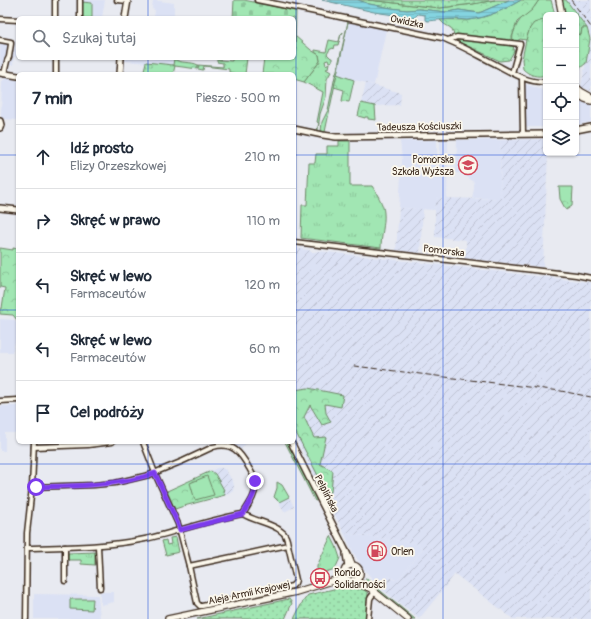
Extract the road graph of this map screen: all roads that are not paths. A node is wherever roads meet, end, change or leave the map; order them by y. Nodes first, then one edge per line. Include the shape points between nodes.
1 (55, 0) edge
2 (80, 0) edge
3 (117, 0) edge
4 (128, 0) edge
5 (257, 0) edge
6 (558, 0) edge
7 (561, 12) edge
8 (54, 16) edge
9 (80, 16) edge
10 (125, 16) edge
11 (0, 19) edge
12 (16, 20) edge
13 (0, 40) edge
14 (448, 40) junction
15 (56, 60) edge
16 (121, 60) edge
17 (56, 72) edge
18 (120, 72) edge
19 (2, 73) edge
20 (512, 73) junction
21 (16, 76) edge
22 (523, 78) junction
23 (543, 82) edge
24 (579, 90) edge
25 (579, 95) edge
26 (591, 97) edge
27 (591, 101) edge
28 (0, 121) edge
29 (591, 127) edge
30 (0, 128) edge
31 (296, 129) edge
32 (579, 129) edge
33 (523, 134) junction
34 (543, 134) edge
35 (0, 208) edge
36 (16, 210) edge
37 (296, 242) edge
38 (591, 278) edge
39 (16, 400) edge
40 (0, 401) edge
41 (34, 444) edge
42 (96, 444) edge
43 (144, 444) edge
44 (292, 444) edge
45 (155, 473) junction
46 (32, 487) junction
47 (243, 514) junction
48 (180, 530) junction
49 (288, 545) junction
50 (98, 546) junction
51 (65, 547) junction
52 (27, 548) junction
53 (189, 566) junction
54 (350, 566) junction
55 (345, 576) junction
56 (358, 578) junction
57 (65, 581) dead end
58 (100, 588) dead end
59 (373, 590) junction
60 (26, 619) edge
61 (168, 619) edge
62 (368, 619) edge
63 (408, 619) edge

1 - 8 street
2 - 9 street
3 - 4 street
4 - 10 street
5 - 14 street, Owidzka
6 - 7 main road
11 - 12 street
13 - 19 street via 11,42 9,57
14 - 20 street, Owidzka
14 - 20 street via 457,37 520,44
15 - 17 street
16 - 18 street
19 - 21 street
20 - 22 street, Owidzka
22 - 23 street, Owidzka
22 - 33 street
24 - 26 main road
25 - 27 main road
28 - 30 street
29 - 32 street
31 - 33 street, Tadeusza Kościuszki via 343,137
33 - 34 street, Tadeusza Kościuszki
35 - 36 street
37 - 38 street, Pomorska
39 - 40 street
41 - 42 street
41 - 46 street
43 - 45 street
44 - 54 street, Pelplińska via 350,559
45 - 46 street via 115,483
45 - 47 street via 217,445 231,447 242,457 256,484 254,495
45 - 48 street
46 - 52 street
47 - 48 street
47 - 49 street via 282,531
48 - 50 street via 146,539
48 - 53 street
49 - 53 street
49 - 53 street, Aleja Armii Krajowej via 295,584 202,606 197,603
50 - 51 street
50 - 58 street
51 - 52 street
51 - 57 street
52 - 60 street
54 - 55 main road via 344,570
54 - 56 main road via 360,572
55 - 56 main road via 349,581
55 - 61 main road, Aleja Armii Krajowej via 338,576 332,581 296,592
56 - 59 main road
59 - 62 street
59 - 63 main road

